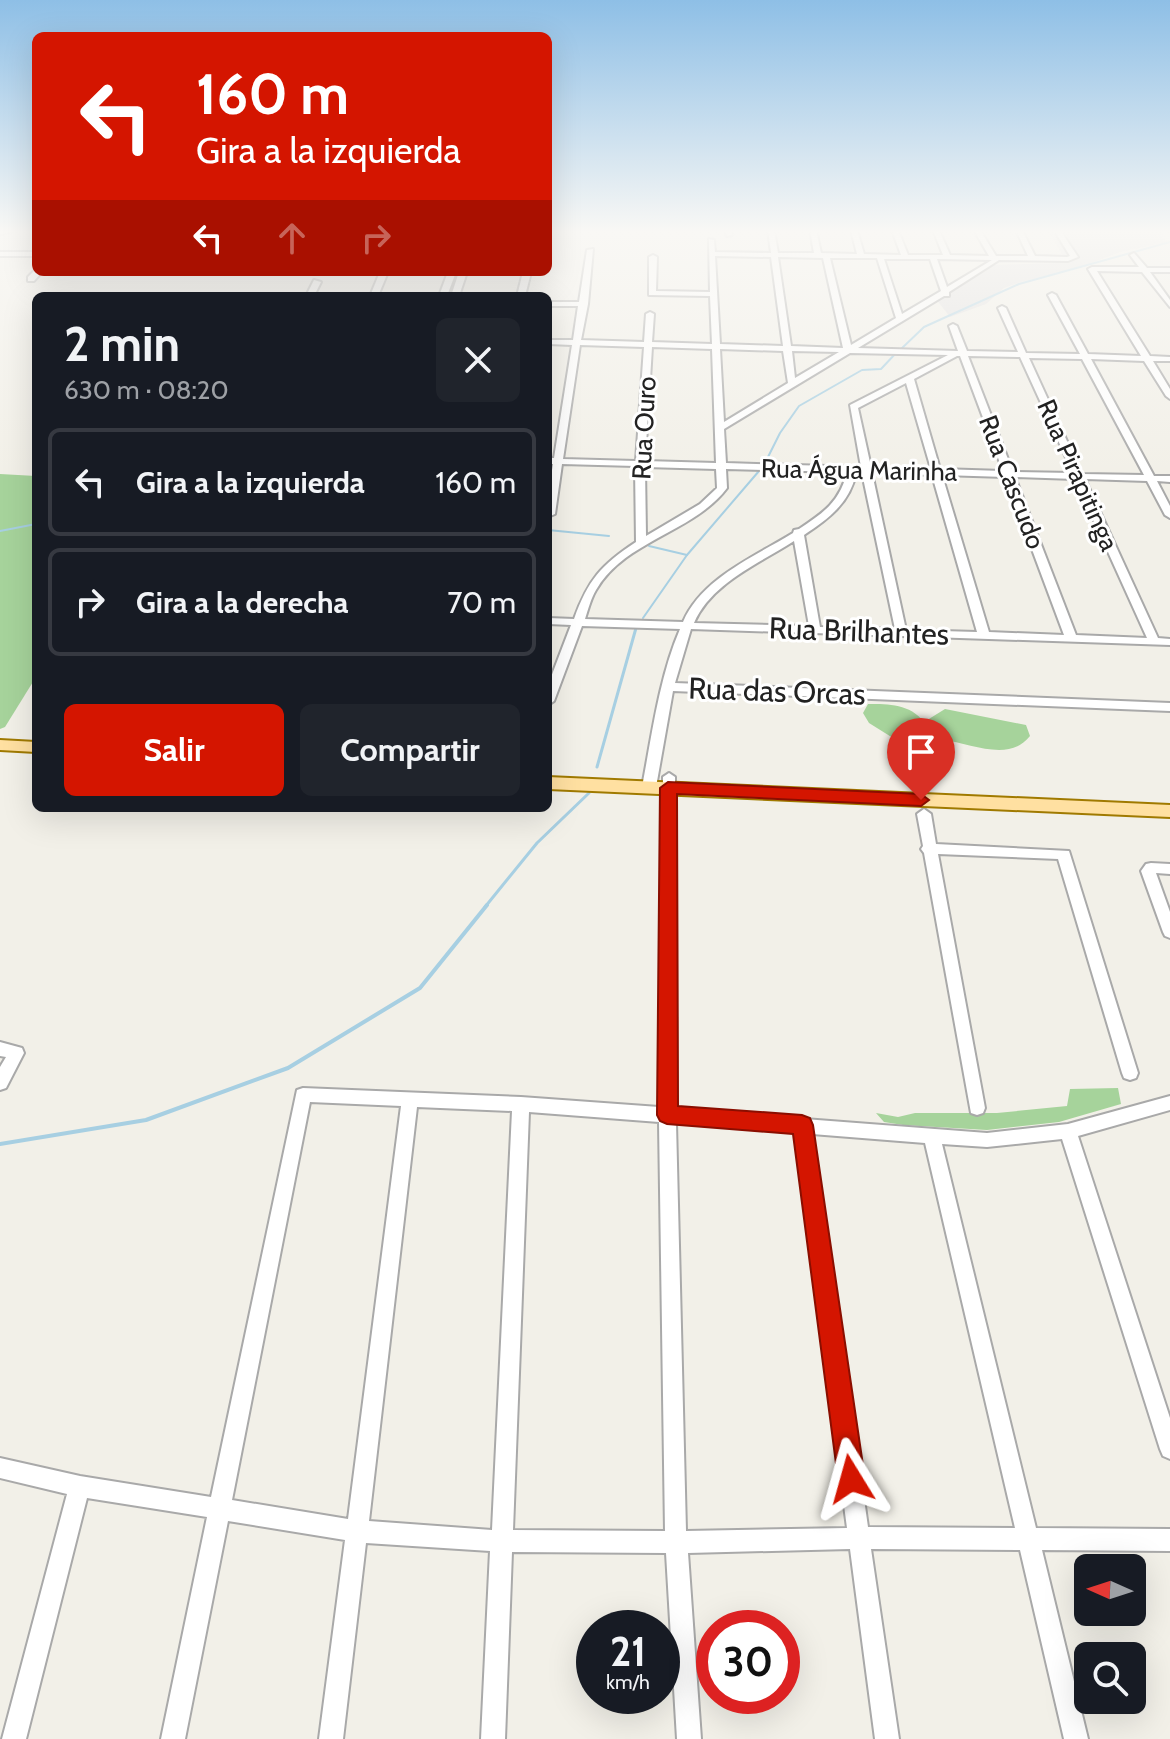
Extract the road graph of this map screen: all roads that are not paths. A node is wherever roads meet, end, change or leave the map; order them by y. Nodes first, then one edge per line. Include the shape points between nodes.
1 (583, 311) edge
2 (715, 311) edge
3 (783, 311) edge
4 (837, 311) edge
5 (897, 311) edge
6 (916, 311) edge
7 (1003, 311) edge
8 (1061, 311) edge
9 (1118, 311) edge
10 (650, 314) dead end
11 (900, 320) junction
12 (953, 326) dead end
13 (552, 342) edge
14 (579, 343) junction
15 (648, 345) junction
16 (717, 347) junction
17 (788, 348) junction
18 (848, 350) junction
19 (960, 354) junction
20 (1024, 355) junction
21 (1086, 356) junction
22 (1147, 358) junction
23 (1170, 359) edge
24 (909, 378) junction
25 (792, 384) junction
26 (1170, 396) edge
27 (721, 427) junction
28 (553, 461) edge
29 (640, 464) junction
30 (722, 467) junction
31 (852, 470) junction
32 (866, 471) junction
33 (937, 472) junction
34 (1008, 473) junction
35 (1079, 476) junction
36 (1150, 478) junction
37 (1170, 479) edge
38 (1170, 515) edge
39 (798, 532) junction
40 (641, 543) junction
41 (552, 621) edge
42 (577, 622) junction
43 (686, 624) junction
44 (815, 630) junction
45 (901, 632) junction
46 (984, 636) junction
47 (1071, 638) junction
48 (1154, 641) junction
49 (1170, 642) edge
50 (552, 678) edge
51 (671, 687) junction
52 (1170, 707) edge
53 (0, 745) edge
54 (32, 747) edge
55 (0, 757) edge
56 (32, 758) edge
57 (552, 772) edge
58 (659, 782) junction
59 (552, 783) edge
60 (1170, 799) edge
61 (922, 807) junction
62 (1170, 811) edge
63 (928, 849) junction
64 (1170, 869) edge
65 (1170, 932) edge
66 (0, 1049) edge
67 (1130, 1073) dead end
68 (0, 1083) edge
69 (410, 1100) junction
70 (1170, 1103) edge
71 (521, 1104) junction
72 (977, 1108) dead end
73 (667, 1115) junction
74 (802, 1125) junction
75 (1068, 1131) junction
76 (932, 1137) junction
77 (1170, 1449) edge
78 (0, 1468) edge
79 (80, 1486) junction
80 (221, 1508) junction
81 (355, 1531) junction
82 (860, 1538) junction
83 (1029, 1539) junction
84 (1170, 1540) edge
85 (500, 1541) junction
86 (676, 1542) junction
87 (14, 1739) edge
88 (173, 1739) edge
89 (331, 1739) edge
90 (493, 1739) edge
91 (689, 1739) edge
92 (887, 1739) edge
93 (1076, 1739) edge

1 - 14 street
2 - 16 street
3 - 17 street
4 - 18 street
5 - 11 street
6 - 11 street
7 - 20 street, Rua Pirapitinga
8 - 21 street
9 - 22 street
10 - 15 street, Rua Ouro
11 - 18 street
12 - 19 street, Rua Cascudo
13 - 14 street
14 - 15 street
14 - 28 street
15 - 16 street
15 - 29 street, Rua Ouro
16 - 17 street
16 - 27 street
17 - 18 street
17 - 25 street
18 - 19 street
18 - 25 street
19 - 20 street
19 - 24 street
19 - 34 street, Rua Cascudo
20 - 21 street
20 - 35 street, Rua Pirapitinga
21 - 22 street
21 - 36 street
22 - 23 street
22 - 26 street
24 - 32 street via 853,407
24 - 33 street
25 - 27 street
27 - 30 street
28 - 29 street, Rua Água Marinha
29 - 30 street, Rua Água Marinha
29 - 40 street, Rua Ouro
30 - 31 street, Rua Água Marinha
30 - 40 street via 722,488 713,501
31 - 32 street, Rua Água Marinha
31 - 39 street via 846,492 832,509
32 - 33 street, Rua Água Marinha
32 - 45 street
33 - 34 street, Rua Água Marinha
33 - 46 street
34 - 35 street, Rua Água Marinha
34 - 47 street, Rua Cascudo
35 - 36 street, Rua Água Marinha
35 - 48 street, Rua Pirapitinga
36 - 37 street, Rua Água Marinha
36 - 38 street
39 - 43 street via 729,577 701,601
39 - 44 street
40 - 42 street via 600,576
41 - 42 street, Rua Brilhantes
42 - 43 street, Rua Brilhantes
42 - 50 street
43 - 44 street, Rua Brilhantes
43 - 51 street
44 - 45 street, Rua Brilhantes
45 - 46 street, Rua Brilhantes
46 - 47 street, Rua Brilhantes
47 - 48 street, Rua Brilhantes
48 - 49 street, Rua Brilhantes
51 - 52 street, Rua das Orcas
51 - 58 street
53 - 54 main road
55 - 56 main road
57 - 58 main road
58 - 59 main road
58 - 60 main road
58 - 61 main road
58 - 73 street
61 - 62 main road
61 - 63 street
63 - 67 street via 1064,854
63 - 72 street
64 - 65 street via 1148,871
66 - 68 street via 16,1053
69 - 71 street
69 - 80 street via 303,1095
69 - 81 street
70 - 75 street
71 - 73 street
71 - 85 street
73 - 74 street
73 - 86 street
74 - 76 street
74 - 82 street
75 - 76 street via 987,1140
75 - 77 street
76 - 83 street
78 - 79 street
79 - 80 street
79 - 87 street
80 - 81 street
80 - 88 street
81 - 85 street
81 - 89 street
82 - 83 street
82 - 86 street
82 - 92 street
83 - 84 street
83 - 93 street
85 - 86 street
85 - 90 street
86 - 91 street

